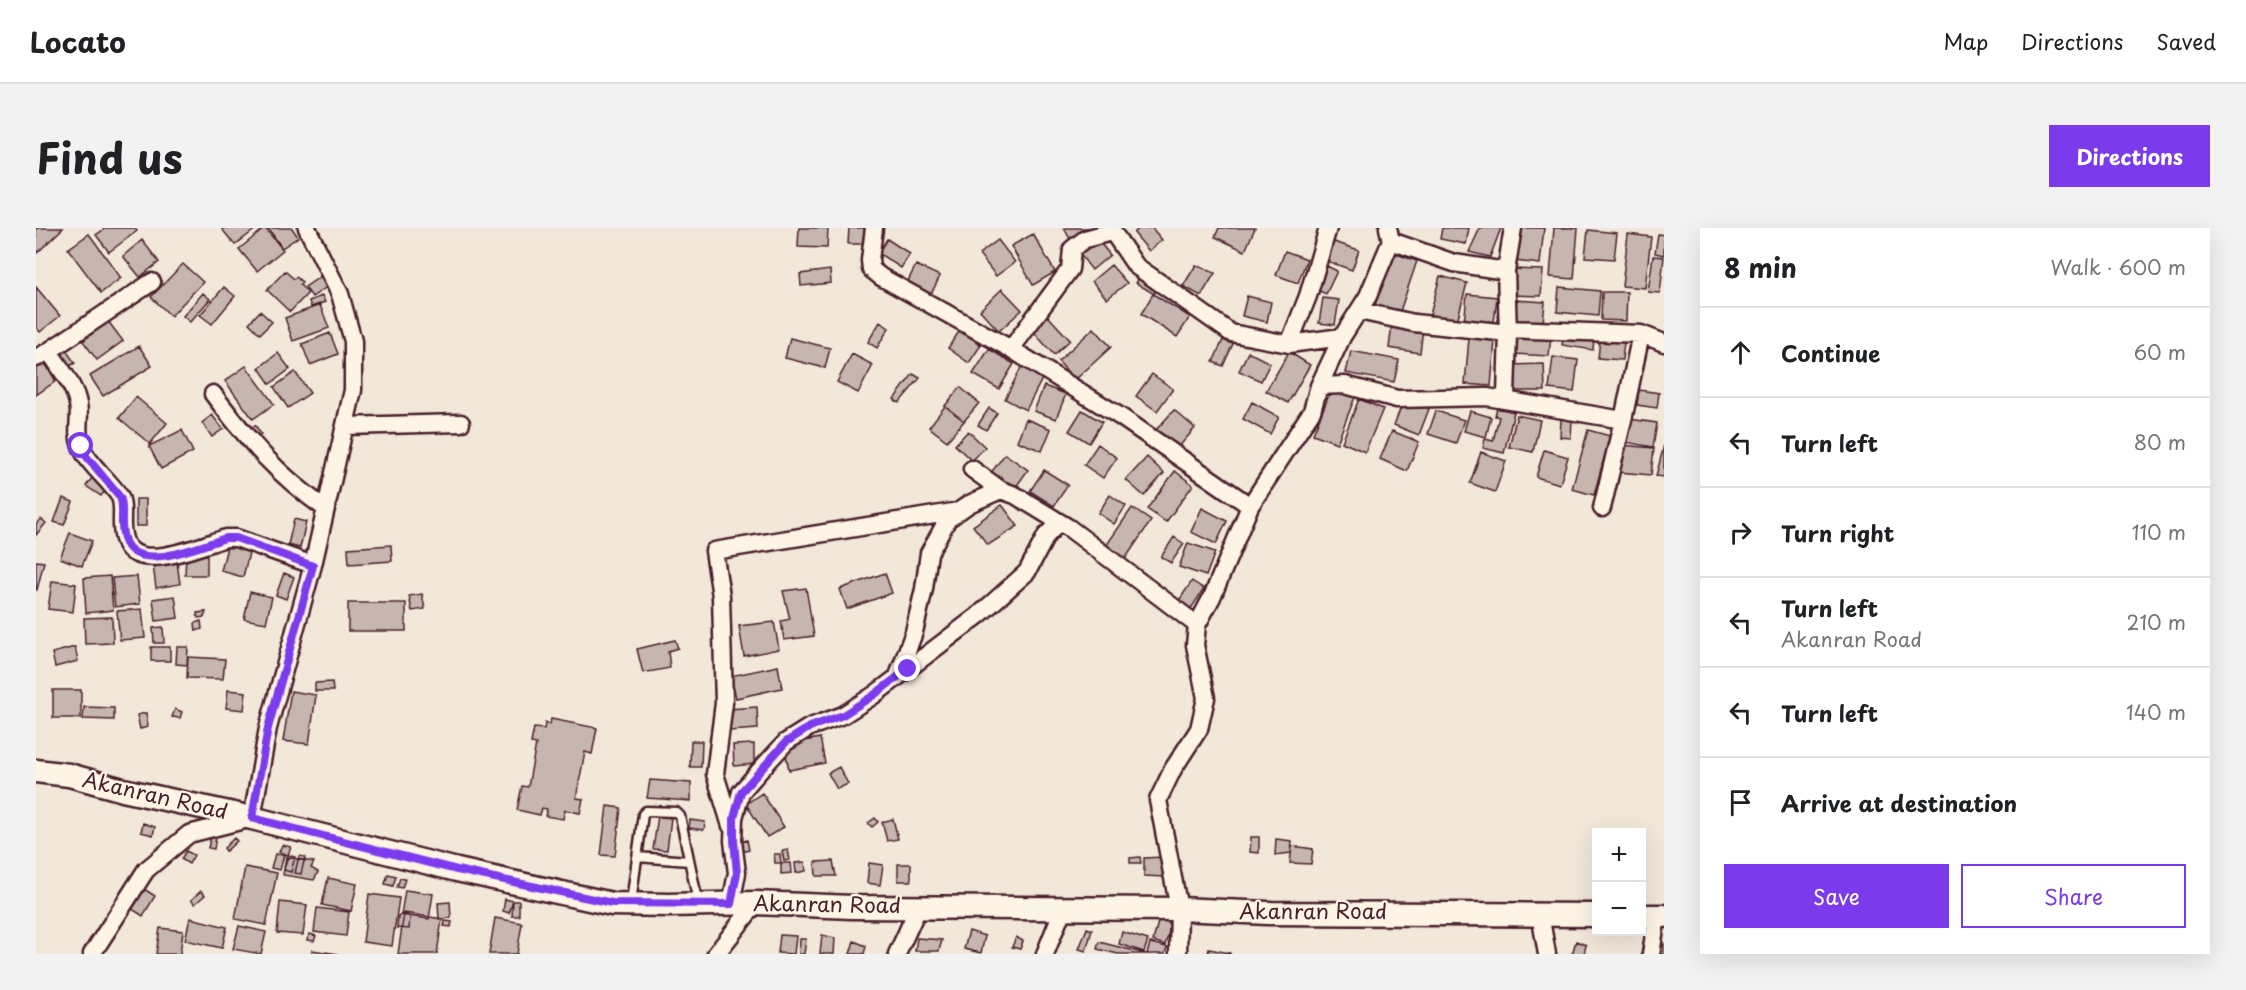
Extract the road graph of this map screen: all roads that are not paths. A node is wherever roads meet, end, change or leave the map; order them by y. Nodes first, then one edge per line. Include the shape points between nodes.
1 (307, 228) edge
2 (874, 228) edge
3 (1328, 228) edge
4 (1513, 228) edge
5 (1111, 230) edge
6 (1390, 235) edge
7 (1506, 272) junction
8 (152, 282) dead end
9 (1359, 311) junction
10 (1507, 331) junction
11 (1641, 334) junction
12 (1342, 337) junction
13 (1664, 343) edge
14 (1289, 344) junction
15 (1011, 349) junction
16 (43, 354) edge
17 (1330, 367) junction
18 (1345, 385) junction
19 (1319, 387) junction
20 (213, 394) dead end
21 (1503, 399) junction
22 (1623, 420) junction
23 (461, 423) dead end
24 (345, 426) junction
25 (972, 469) dead end
26 (1001, 490) junction
27 (1250, 506) junction
28 (1602, 508) dead end
29 (326, 510) junction
30 (959, 511) junction
31 (1059, 522) junction
32 (313, 566) junction
33 (1197, 625) junction
34 (898, 676) junction
35 (36, 771) edge
36 (252, 818) junction
37 (734, 835) junction
38 (638, 857) junction
39 (689, 861) junction
40 (756, 903) junction
41 (631, 904) junction
42 (731, 904) junction
43 (698, 905) junction
44 (919, 906) junction
45 (1063, 909) junction
46 (1179, 909) junction
47 (1540, 914) junction
48 (1592, 915) edge
49 (1654, 916) edge
50 (92, 954) edge
51 (716, 954) edge
52 (897, 954) edge
53 (1045, 954) edge
54 (1178, 954) edge
55 (1547, 954) edge
56 (1651, 954) edge

1 - 24 street via 340,294 353,340 354,390
2 - 15 street via 871,269
3 - 14 street
4 - 7 street
5 - 14 street via 1136,266 1231,333
5 - 15 street via 1085,239 1072,249 1070,269
6 - 7 street via 1454,263
6 - 9 street
7 - 10 street
8 - 16 street
9 - 10 street via 1414,323
9 - 12 street
10 - 11 street
10 - 21 street
11 - 13 street
11 - 22 street
12 - 14 street
12 - 17 street
15 - 27 street via 1121,417
16 - 32 street via 76,396 81,446 120,497 120,518 129,549 138,556 164,556 236,538
17 - 18 street
17 - 19 street
18 - 19 street
18 - 21 street via 1397,399
19 - 27 street via 1312,411
20 - 29 street via 273,467
21 - 22 street
22 - 28 street
23 - 24 street
24 - 29 street
25 - 26 street
26 - 30 street
26 - 31 street
27 - 33 street
29 - 32 street
30 - 34 street via 948,519 929,553 914,632
30 - 37 street via 714,551 722,596 724,703 715,774
31 - 33 street
31 - 34 street via 1046,536 1027,572 979,615
32 - 36 street via 268,728
33 - 46 street via 1195,645 1206,698 1199,729 1158,800
34 - 37 street via 843,715 810,727 786,742 741,792
35 - 36 main road, Akanran Road
36 - 41 main road, Akanran Road via 457,870
36 - 50 street via 189,834 146,870
37 - 42 street via 737,873
38 - 39 lane
38 - 39 lane via 643,814 676,812
38 - 41 lane
39 - 43 lane
40 - 42 main road, Akanran Road
40 - 44 main road, Akanran Road
40 - 51 street
41 - 43 main road, Akanran Road
42 - 43 main road, Akanran Road
44 - 45 main road, Akanran Road
44 - 52 street
45 - 46 main road, Akanran Road
45 - 53 street
46 - 47 main road, Akanran Road
46 - 54 street
47 - 48 main road, Akanran Road
47 - 55 street
49 - 56 street

